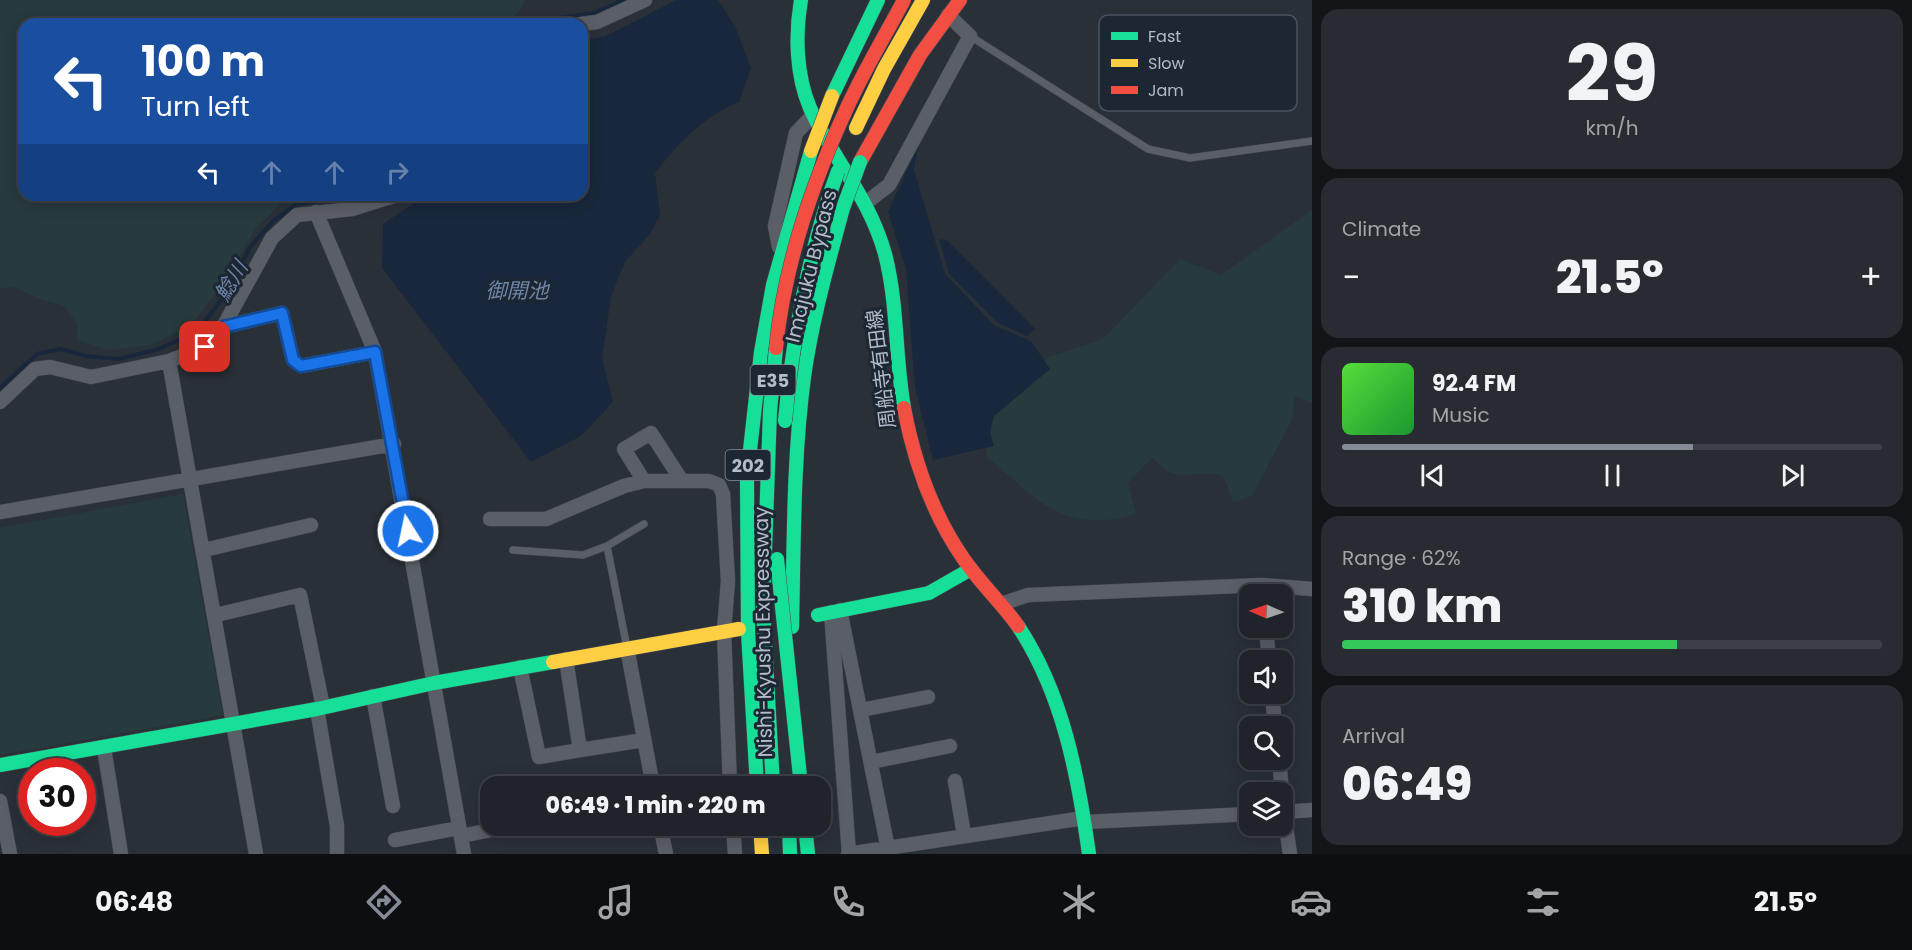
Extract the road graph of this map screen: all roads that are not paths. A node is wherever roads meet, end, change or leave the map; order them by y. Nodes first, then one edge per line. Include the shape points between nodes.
1 (645, 0) edge
2 (801, 0) edge
3 (878, 0) edge
4 (904, 0) edge
5 (923, 0) edge
6 (960, 0) edge
7 (948, 15) junction
8 (588, 23) edge
9 (970, 36) junction
10 (813, 115) junction
11 (1312, 141) edge
12 (377, 201) edge
13 (867, 202) junction
14 (316, 212) junction
15 (780, 255) junction
16 (223, 327) junction
17 (375, 352) junction
18 (169, 362) junction
19 (0, 402) edge
20 (393, 444) junction
21 (191, 477) junction
22 (682, 481) junction
23 (644, 482) junction
24 (0, 512) edge
25 (490, 519) dead end
26 (644, 524) dead end
27 (311, 525) dead end
28 (608, 546) junction
29 (204, 550) junction
30 (513, 550) dead end
31 (777, 553) junction
32 (971, 569) junction
33 (1293, 589) edge
34 (1312, 589) edge
35 (1239, 590) edge
36 (1001, 604) junction
37 (830, 612) junction
38 (216, 615) junction
39 (739, 629) dead end
40 (724, 632) junction
41 (627, 648) junction
42 (566, 659) junction
43 (520, 667) junction
44 (434, 683) junction
45 (373, 696) junction
46 (928, 697) dead end
47 (320, 708) junction
48 (861, 711) junction
49 (233, 724) junction
50 (644, 740) junction
51 (950, 746) dead end
52 (104, 748) junction
53 (580, 750) junction
54 (871, 762) junction
55 (0, 765) edge
56 (651, 776) edge
57 (730, 776) edge
58 (756, 776) edge
59 (772, 776) edge
60 (786, 776) edge
61 (799, 776) edge
62 (799, 776) edge
63 (955, 781) dead end
64 (0, 801) edge
65 (393, 806) dead end
66 (1293, 809) edge
67 (1312, 810) edge
68 (1239, 814) edge
69 (1085, 820) junction
70 (480, 830) edge
71 (460, 832) junction
72 (662, 836) edge
73 (734, 836) edge
74 (761, 836) edge
75 (776, 836) edge
76 (789, 836) edge
77 (802, 836) edge
78 (804, 836) edge
79 (964, 836) junction
80 (1287, 836) edge
81 (395, 840) dead end
82 (888, 850) edge
83 (10, 854) edge
84 (121, 854) edge
85 (256, 854) edge
86 (337, 854) edge
87 (464, 854) edge
88 (666, 854) edge
89 (735, 854) edge
90 (762, 854) edge
91 (777, 854) edge
92 (790, 854) edge
93 (802, 854) edge
94 (808, 854) edge
95 (849, 854) edge
96 (1089, 854) edge
97 (1290, 854) edge

1 - 8 street
2 - 10 main road, 周船寺有田線 via 798,57
3 - 15 main road, Imajuku Bypass / 202, bridge via 831,96
4 - 59 main road, Nishi-Kyushu Expressway / E35, bridge via 846,109 808,204 777,340 770,411 763,607
5 - 31 main road, Nishi-Kyushu Expressway / E35, bridge via 884,69 850,142 812,254 785,416
6 - 7 main road, Imajuku Bypass / 202
7 - 9 street
7 - 61 main road, Imajuku Bypass / 202, bridge via 920,55 860,162 817,303 795,476 792,636
9 - 11 lane via 1148,149 1190,158
9 - 13 street via 889,185
10 - 13 main road, 周船寺有田線
10 - 15 street via 796,133 775,226
12 - 14 street via 352,209
13 - 32 main road, 周船寺有田線 via 887,261 897,361 916,462 935,508
14 - 16 street via 297,215 272,238
14 - 17 street
15 - 58 main road, Imajuku Bypass / 202 via 761,352 747,477 748,632
16 - 17 street via 282,313 293,360 301,366
16 - 18 street via 205,347
17 - 20 street
18 - 19 street via 91,377 50,367 35,369
18 - 21 street
20 - 21 street
20 - 44 street
21 - 24 street
21 - 29 street
22 - 23 street
22 - 23 street via 651,432 624,449
22 - 40 street via 708,481 719,485 723,494 728,582
23 - 25 street via 624,486 546,519
26 - 28 lane
27 - 29 street
28 - 30 lane via 583,555
28 - 41 lane
29 - 38 street
31 - 60 main road, Nishi-Kyushu Expressway / E35, bridge
31 - 62 main road, bridge
32 - 36 main road, 周船寺有田線
32 - 37 main road via 930,593
33 - 34 street
35 - 36 street via 1028,596
36 - 69 main road, 周船寺有田線 via 1021,631 1052,692 1075,765
37 - 48 street
37 - 95 street
38 - 47 street via 300,595
38 - 49 street
39 - 40 main road
40 - 41 main road
40 - 57 street
41 - 42 main road
41 - 50 street
42 - 43 main road
42 - 53 street
43 - 44 main road
43 - 53 street via 539,757
44 - 45 main road
44 - 71 street
45 - 47 main road
45 - 65 street
46 - 48 street
47 - 49 main road
47 - 86 street via 337,826
48 - 54 street
49 - 52 main road
49 - 85 street
50 - 53 street
50 - 56 street
51 - 54 street
52 - 55 main road
52 - 84 street
54 - 82 street
63 - 79 street
64 - 83 street
66 - 67 street
68 - 69 street
69 - 79 street
69 - 96 main road, 周船寺有田線
70 - 71 street
71 - 81 street
71 - 87 street
72 - 88 street
73 - 89 street
74 - 90 main road
75 - 91 main road
76 - 92 main road
77 - 93 main road
78 - 94 main road
79 - 82 street
80 - 97 street
82 - 95 street

